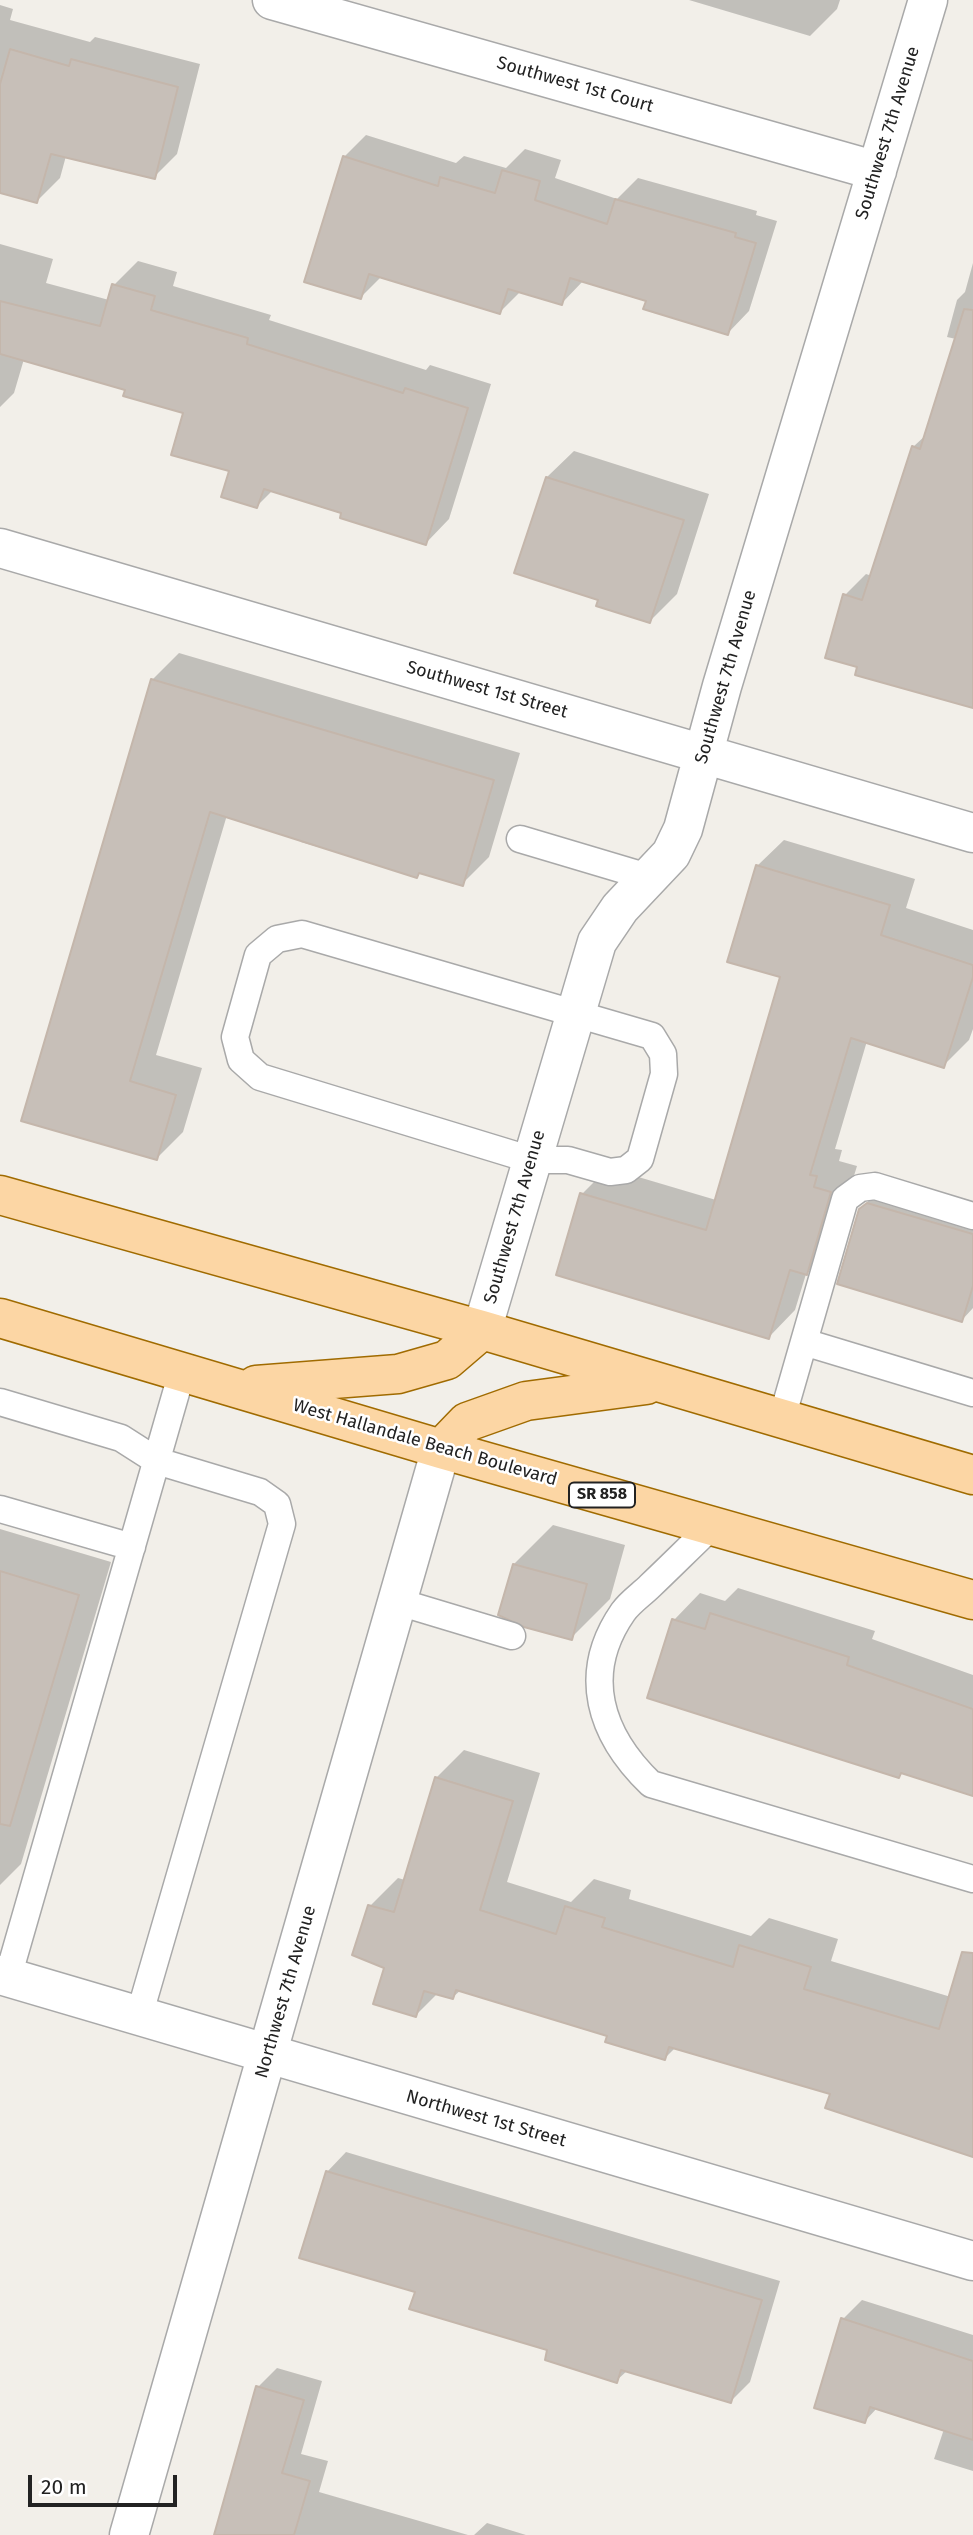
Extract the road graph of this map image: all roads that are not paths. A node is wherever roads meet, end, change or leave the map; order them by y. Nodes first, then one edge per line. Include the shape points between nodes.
1 (272, 0) edge
2 (928, 0) edge
3 (877, 171) junction
4 (0, 548) edge
5 (705, 754) junction
6 (973, 833) edge
7 (520, 839) dead end
8 (651, 878) junction
9 (577, 1014) junction
10 (531, 1160) junction
11 (0, 1195) edge
12 (973, 1216) edge
13 (0, 1318) edge
14 (482, 1330) junction
15 (804, 1342) junction
16 (182, 1372) junction
17 (662, 1383) junction
18 (233, 1387) junction
19 (973, 1393) edge
20 (0, 1402) edge
21 (782, 1418) junction
22 (441, 1449) junction
23 (157, 1461) junction
24 (973, 1475) edge
25 (0, 1509) edge
26 (712, 1526) junction
27 (132, 1547) junction
28 (973, 1600) edge
29 (399, 1602) junction
30 (512, 1636) dead end
31 (973, 1879) edge
32 (4, 1976) edge
33 (139, 2016) junction
34 (268, 2055) junction
35 (973, 2261) edge
36 (129, 2535) edge

1 - 3 street, Southwest 1st Court
2 - 3 street, Southwest 7th Avenue
3 - 5 street, Southwest 7th Avenue
4 - 5 street, Southwest 1st Street
5 - 6 street, Southwest 1st Street
5 - 8 street, Southwest 7th Avenue via 683,829 671,854
7 - 8 lane
8 - 9 street, Southwest 7th Avenue via 620,908 597,942
9 - 10 street, Southwest 7th Avenue
9 - 10 lane via 652,1036 663,1054 664,1074 640,1159 626,1170 610,1172 568,1160
9 - 10 lane via 302,934 277,939 258,956 235,1037 241,1060 260,1077
10 - 14 street, Southwest 7th Avenue
11 - 14 main road
12 - 15 lane via 875,1186 860,1188 845,1199
13 - 16 main road, West Hallandale Beach Boulevard / SR 858
14 - 17 main road
14 - 18 main road via 447,1360 398,1374
15 - 19 lane
15 - 21 lane
16 - 18 main road, West Hallandale Beach Boulevard / SR 858
16 - 23 lane
17 - 21 main road
17 - 22 main road via 526,1401 467,1422
18 - 22 main road, West Hallandale Beach Boulevard / SR 858
20 - 23 lane via 121,1438
21 - 24 main road
22 - 26 main road, West Hallandale Beach Boulevard / SR 858
22 - 29 street, Northwest 7th Avenue
23 - 27 lane
23 - 33 lane via 260,1492 277,1504 282,1524
25 - 27 lane
26 - 28 main road, West Hallandale Beach Boulevard / SR 858
26 - 31 lane via 625,1609 607,1639 600,1666 604,1717 628,1762 651,1784
27 - 32 lane
29 - 30 lane
29 - 34 street, Northwest 7th Avenue
32 - 33 street, Northwest 1st Street
33 - 34 street, Northwest 1st Street
34 - 35 street, Northwest 1st Street
34 - 36 street, Northwest 7th Avenue

